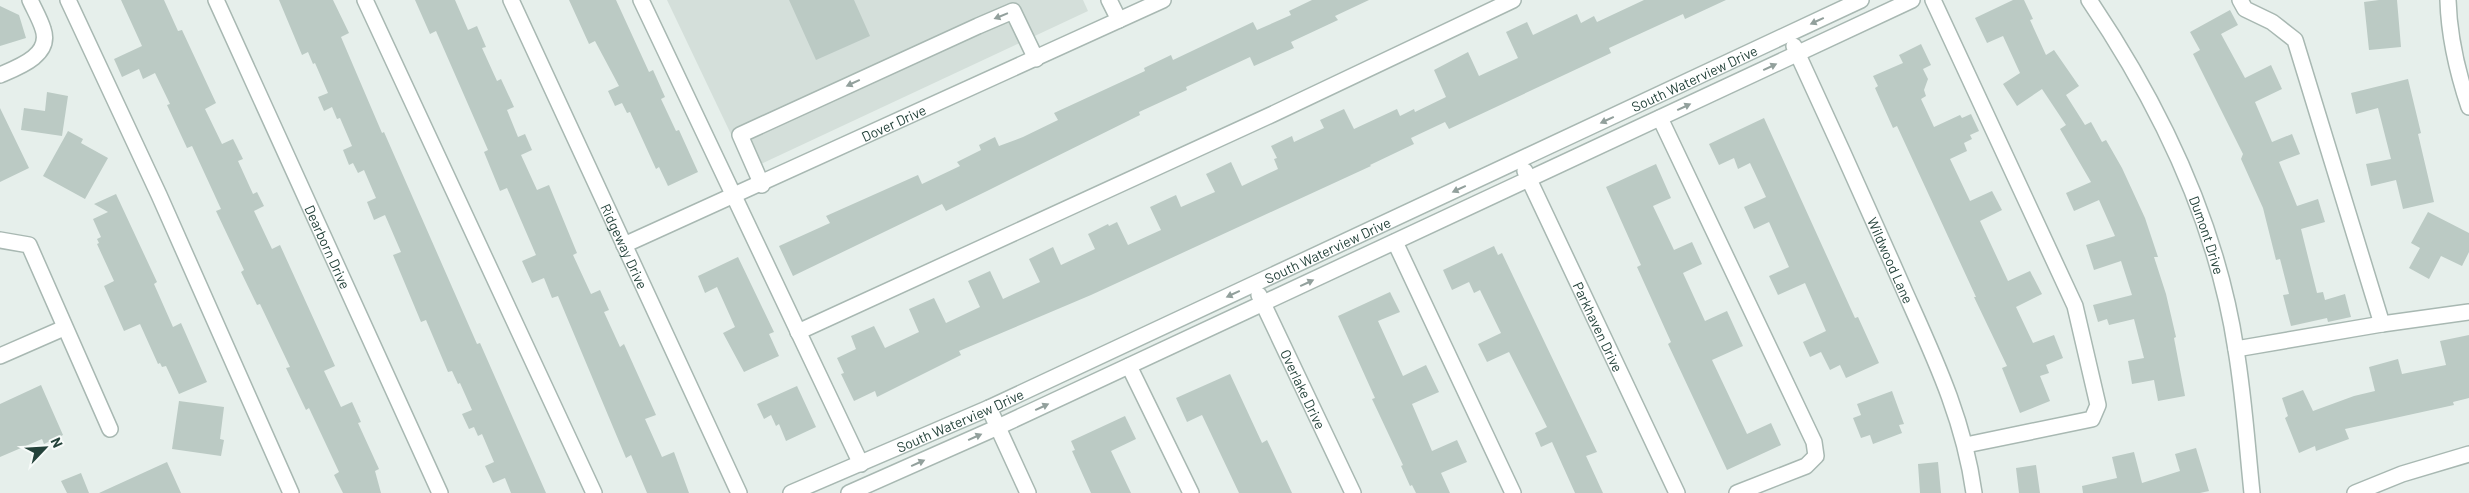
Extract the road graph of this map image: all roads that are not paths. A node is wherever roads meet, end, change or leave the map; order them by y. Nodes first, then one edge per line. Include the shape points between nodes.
1 (30, 0) edge
2 (68, 0) edge
3 (216, 0) edge
4 (365, 0) edge
5 (511, 0) edge
6 (641, 0) edge
7 (1110, 0) edge
8 (1163, 0) edge
9 (1513, 0) edge
10 (1861, 0) edge
11 (1912, 0) edge
12 (1933, 0) edge
13 (2089, 0) edge
14 (2240, 0) edge
15 (2448, 0) edge
16 (1119, 20) junction
17 (1788, 34) junction
18 (1797, 54) junction
19 (1036, 59) junction
20 (0, 75) edge
21 (2469, 107) edge
22 (1660, 118) junction
23 (1520, 160) junction
24 (1529, 180) junction
25 (762, 184) junction
26 (733, 197) junction
27 (0, 240) edge
28 (1395, 242) junction
29 (624, 245) junction
30 (1254, 284) junction
31 (1263, 303) junction
32 (2469, 312) edge
33 (2382, 324) junction
34 (64, 328) junction
35 (798, 332) junction
36 (2236, 349) junction
37 (0, 356) edge
38 (1129, 366) junction
39 (989, 408) junction
40 (998, 428) junction
41 (110, 429) dead end
42 (1966, 445) junction
43 (2469, 454) edge
44 (861, 464) junction
45 (291, 493) edge
46 (440, 493) edge
47 (594, 493) edge
48 (740, 493) edge
49 (791, 493) edge
50 (849, 493) edge
51 (1028, 493) edge
52 (1190, 493) edge
53 (1353, 493) edge
54 (1513, 493) edge
55 (1677, 493) edge
56 (1737, 493) edge
57 (1974, 493) edge
58 (2252, 493) edge
59 (2355, 493) edge

1 - 20 street via 44,30 44,44 38,55
2 - 45 street
3 - 46 street, Dearborn Drive
4 - 47 street
5 - 29 street, Ridgeway Drive
6 - 26 street
7 - 16 street
8 - 16 street, Dover Drive
9 - 35 street
10 -> 17 street, South Waterview Drive
11 - 18 street, South Waterview Drive
12 - 42 street via 2075,306 2098,404 2092,419
13 - 36 street, Dumont Drive via 2138,78 2194,194 2219,270
14 - 33 street via 2245,9 2272,22 2295,40
15 - 21 street via 2448,32
16 - 19 street, Dover Drive
17 - 18 street, Wildwood Lane
17 -> 23 street, South Waterview Drive
22 -> 18 street, South Waterview Drive
18 - 42 street, Wildwood Lane via 1948,390
19 - 25 street, Dover Drive
19 -> 25 street via 1013,11 978,26 740,135
22 - 24 street, South Waterview Drive
22 - 56 street via 1814,442 1816,456 1806,466
23 - 24 street, Parkhaven Drive
23 -> 30 street, South Waterview Drive
24 - 28 street, South Waterview Drive
24 - 55 street, Parkhaven Drive
25 - 26 street, Dover Drive
26 - 29 street, Dover Drive
26 - 35 street
27 - 34 street via 29,245
31 -> 28 street, South Waterview Drive
28 - 54 street
29 - 48 street, Ridgeway Drive
30 - 31 street, Overlake Drive
30 -> 39 street, South Waterview Drive
31 - 38 street, South Waterview Drive
31 - 53 street, Overlake Drive
32 - 33 street
33 - 36 street
34 - 37 street
34 - 41 street
35 - 44 street
36 - 58 street, Dumont Drive
40 -> 38 street, South Waterview Drive
38 - 52 street
39 - 40 street
39 - 44 street, South Waterview Drive
50 -> 40 street, South Waterview Drive
40 - 51 street
42 - 57 street, Wildwood Lane
43 - 59 street via 2402,474
44 - 49 street, South Waterview Drive

